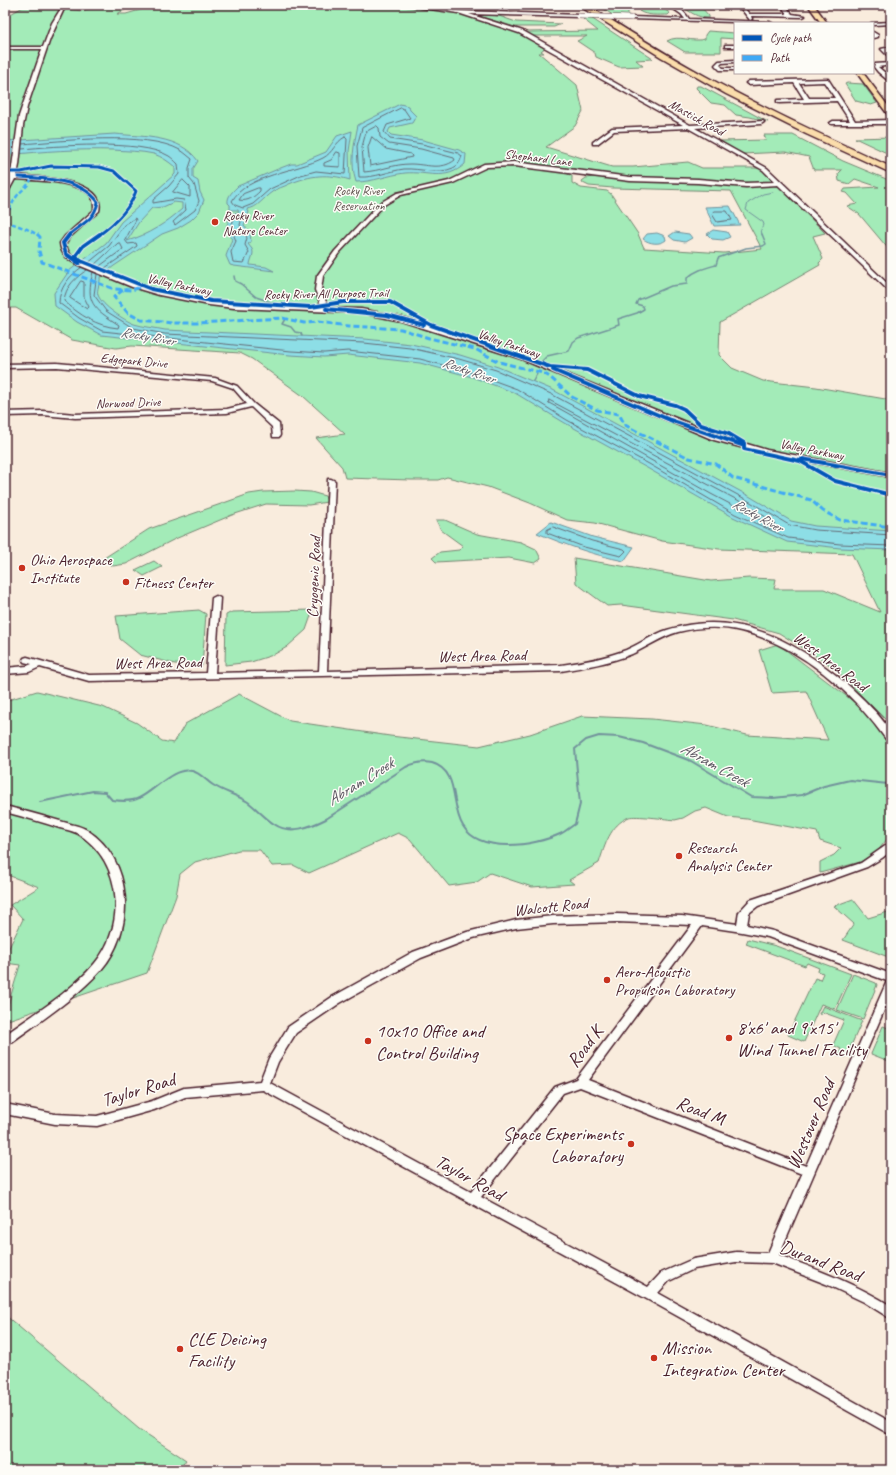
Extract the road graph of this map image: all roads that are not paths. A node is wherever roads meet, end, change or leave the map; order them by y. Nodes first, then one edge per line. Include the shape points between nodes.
1 (65, 5) edge
2 (404, 5) edge
3 (582, 5) edge
4 (594, 5) edge
5 (670, 5) edge
6 (740, 5) edge
7 (783, 5) edge
8 (811, 5) edge
9 (818, 5) edge
10 (430, 6) edge
11 (676, 7) edge
12 (459, 12) junction
13 (747, 15) junction
14 (791, 16) junction
15 (803, 16) dead end
16 (688, 20) junction
17 (752, 22) edge
18 (823, 22) edge
19 (831, 22) edge
20 (874, 24) edge
21 (890, 24) edge
22 (727, 46) dead end
23 (734, 46) edge
24 (5, 48) edge
25 (45, 48) junction
26 (891, 48) edge
27 (891, 58) edge
28 (734, 61) edge
29 (891, 64) edge
30 (734, 69) edge
31 (861, 74) edge
32 (870, 74) edge
33 (890, 78) edge
34 (795, 81) junction
35 (749, 83) dead end
36 (838, 99) junction
37 (807, 100) junction
38 (778, 101) dead end
39 (891, 103) edge
40 (891, 115) edge
41 (762, 122) dead end
42 (853, 122) junction
43 (891, 122) edge
44 (834, 123) dead end
45 (690, 126) junction
46 (595, 143) dead end
47 (891, 163) edge
48 (891, 170) edge
49 (5, 176) edge
50 (15, 176) junction
51 (780, 183) junction
52 (5, 192) edge
53 (891, 290) edge
54 (323, 309) junction
55 (5, 366) edge
56 (252, 405) junction
57 (5, 414) edge
58 (276, 436) dead end
59 (891, 475) edge
60 (331, 481) dead end
61 (216, 598) dead end
62 (27, 660) dead end
63 (39, 664) junction
64 (5, 671) edge
65 (323, 674) junction
66 (210, 676) junction
67 (891, 740) edge
68 (5, 809) edge
69 (891, 845) edge
70 (700, 922) junction
71 (742, 928) junction
72 (891, 978) edge
73 (891, 982) edge
74 (5, 1041) edge
75 (580, 1082) junction
76 (264, 1085) junction
77 (5, 1109) edge
78 (809, 1172) junction
79 (472, 1198) junction
80 (772, 1258) junction
81 (649, 1294) junction
82 (891, 1313) edge
83 (891, 1429) edge

1 - 25 street via 60,10
2 - 10 street
3 - 48 highway via 640,42 724,89 781,119
4 - 47 highway via 732,87 788,116
5 - 11 street via 674,9
6 - 13 street
7 - 14 street
8 - 18 main road
9 - 19 main road
10 - 12 street
11 - 16 street
12 - 16 street, bridge
12 - 45 street, Mastick Road via 520,32
13 - 14 street
13 - 17 street
14 - 15 street
16 - 17 street
20 - 21 street
22 - 23 street
24 - 25 street
25 - 50 street via 22,116
26 - 27 street via 883,49
28 - 30 street via 717,64 722,69
29 - 33 street via 876,66 882,75
31 - 40 main road
32 - 39 main road
34 - 35 street
34 - 36 street via 826,80
34 - 37 street
36 - 37 street
36 - 42 street
37 - 38 street
41 - 45 street
42 - 43 street
42 - 44 street
45 - 46 street via 612,130
45 - 51 street, Mastick Road via 765,169
49 - 50 street, Valley Parkway
50 - 52 street
50 - 54 street, Valley Parkway via 69,184 91,193 96,200 97,210 63,243 66,254 78,263 134,286 209,303
51 - 53 street, Mastick Road
51 - 54 street, Shephard Lane via 746,185 630,180 514,164 486,165 451,182 399,194 382,204 350,237 320,276 318,290
54 - 59 street, Valley Parkway via 387,315 418,323 523,358 717,438 766,452
55 - 56 street, Edgepark Drive via 57,365 213,379 235,387
56 - 57 street, Norwood Drive via 219,411 74,416 43,413
56 - 58 street, Edgepark Drive via 276,426
60 - 65 street, Cryogenic Road
61 - 66 street
62 - 63 street, West Area Road
63 - 64 street via 28,669
63 - 66 street, West Area Road via 89,678
65 - 66 street, West Area Road
65 - 67 street, West Area Road via 582,666 622,654 659,635 679,630 694,627 741,628 760,633 794,648 808,658 862,704
68 - 74 street via 82,832 100,845 110,858 120,888 121,910 117,932 107,955 69,993
69 - 71 street via 864,865 754,903 744,912
70 - 71 street, Walcott Road
70 - 75 street, Road K
70 - 76 street, Walcott Road via 596,918 516,924 472,935 416,955 336,1000 292,1030 273,1061
71 - 72 street, Walcott Road via 769,934
73 - 78 street, Westover Road
75 - 78 street, Road M
75 - 79 street, Road K via 559,1090
76 - 77 street, Taylor Road via 184,1094 97,1121 54,1119
76 - 79 street, Taylor Road
78 - 80 street, Westover Road
79 - 81 street, Taylor Road
80 - 81 street, Durand Road via 736,1256 693,1264 665,1277
80 - 82 street, Durand Road via 836,1283 868,1298
81 - 83 street, Taylor Road

